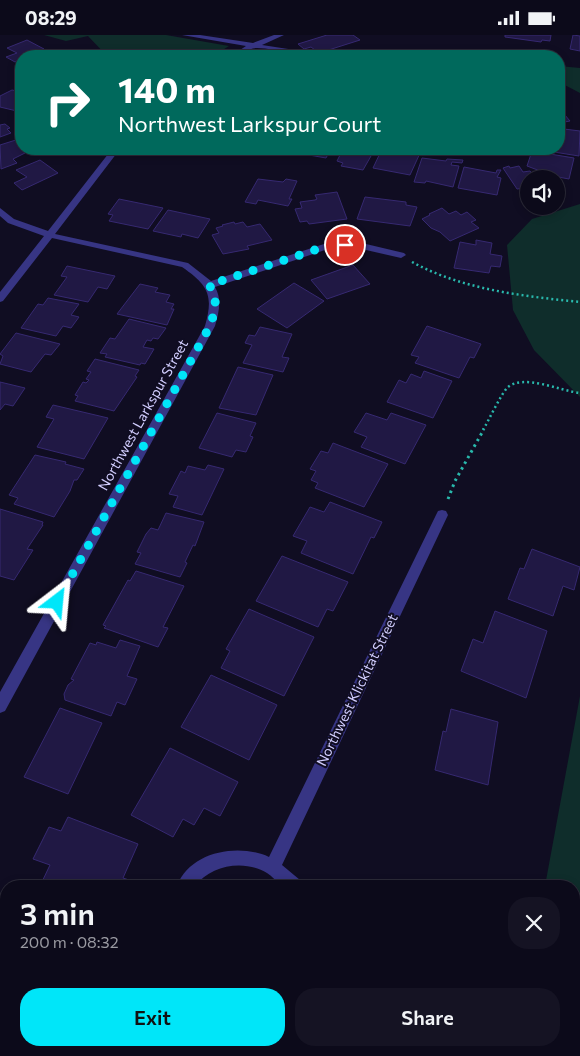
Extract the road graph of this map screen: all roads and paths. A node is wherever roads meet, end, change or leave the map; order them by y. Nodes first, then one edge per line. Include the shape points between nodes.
1 (186, 35) edge
2 (280, 35) edge
3 (252, 45) junction
4 (244, 50) edge
5 (283, 50) edge
6 (111, 155) edge
7 (0, 211) edge
8 (49, 235) junction
9 (401, 255) joint
10 (209, 285) junction
11 (0, 299) edge
12 (580, 302) edge
13 (580, 393) edge
14 (442, 515) joint
15 (0, 706) edge
16 (273, 866) junction
17 (190, 880) edge
18 (288, 880) edge

1 - 3 street
2 - 3 street
3 - 4 street
3 - 5 street
6 - 8 street
7 - 8 street via 11,221
8 - 10 street via 185,265 203,276
8 - 11 street
9 - 10 street via 366,247 324,247
9 - 12 path via 438,275 499,293
10 - 15 street, Northwest Larkspur Street via 214,291 216,308 210,326
13 - 14 path via 533,383 516,383 506,389 455,481
14 - 16 street, Northwest Klickitat Street
16 - 17 street via 248,857 221,859 197,872
16 - 18 street

